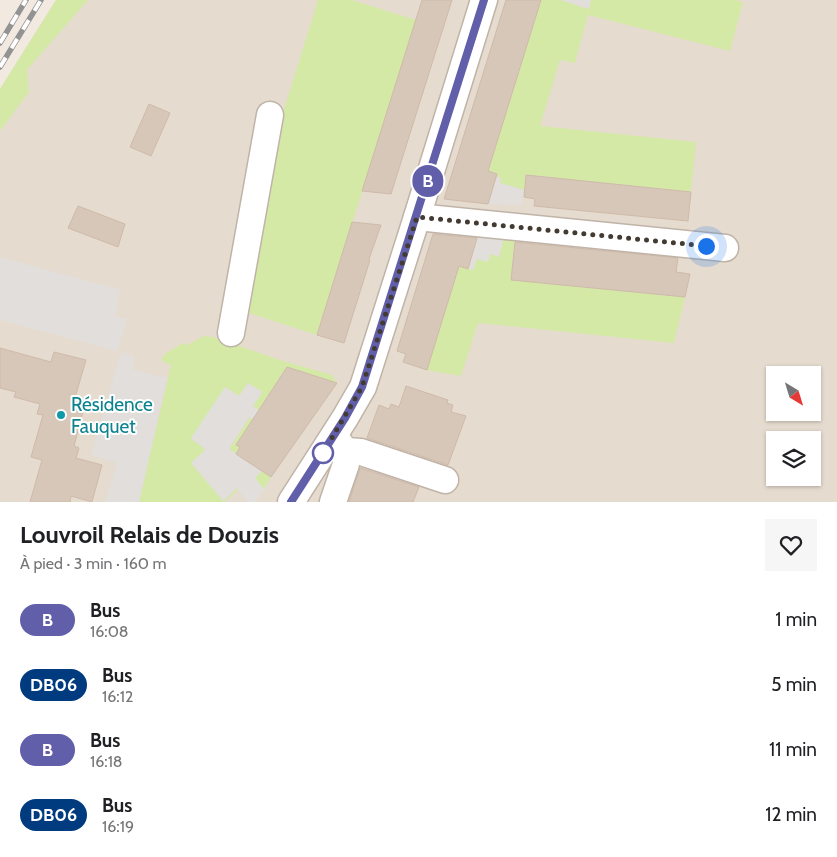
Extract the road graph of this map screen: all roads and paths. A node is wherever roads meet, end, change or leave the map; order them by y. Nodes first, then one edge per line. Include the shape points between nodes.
1 (484, 0) edge
2 (270, 115) dead end
3 (417, 217) junction
4 (725, 248) dead end
5 (231, 333) dead end
6 (340, 443) junction
7 (445, 480) dead end
8 (291, 502) edge
9 (333, 502) edge

1 - 3 street
2 - 5 street
3 - 4 street
3 - 6 street via 362,387
6 - 7 street
6 - 8 street
6 - 9 street via 346,464

